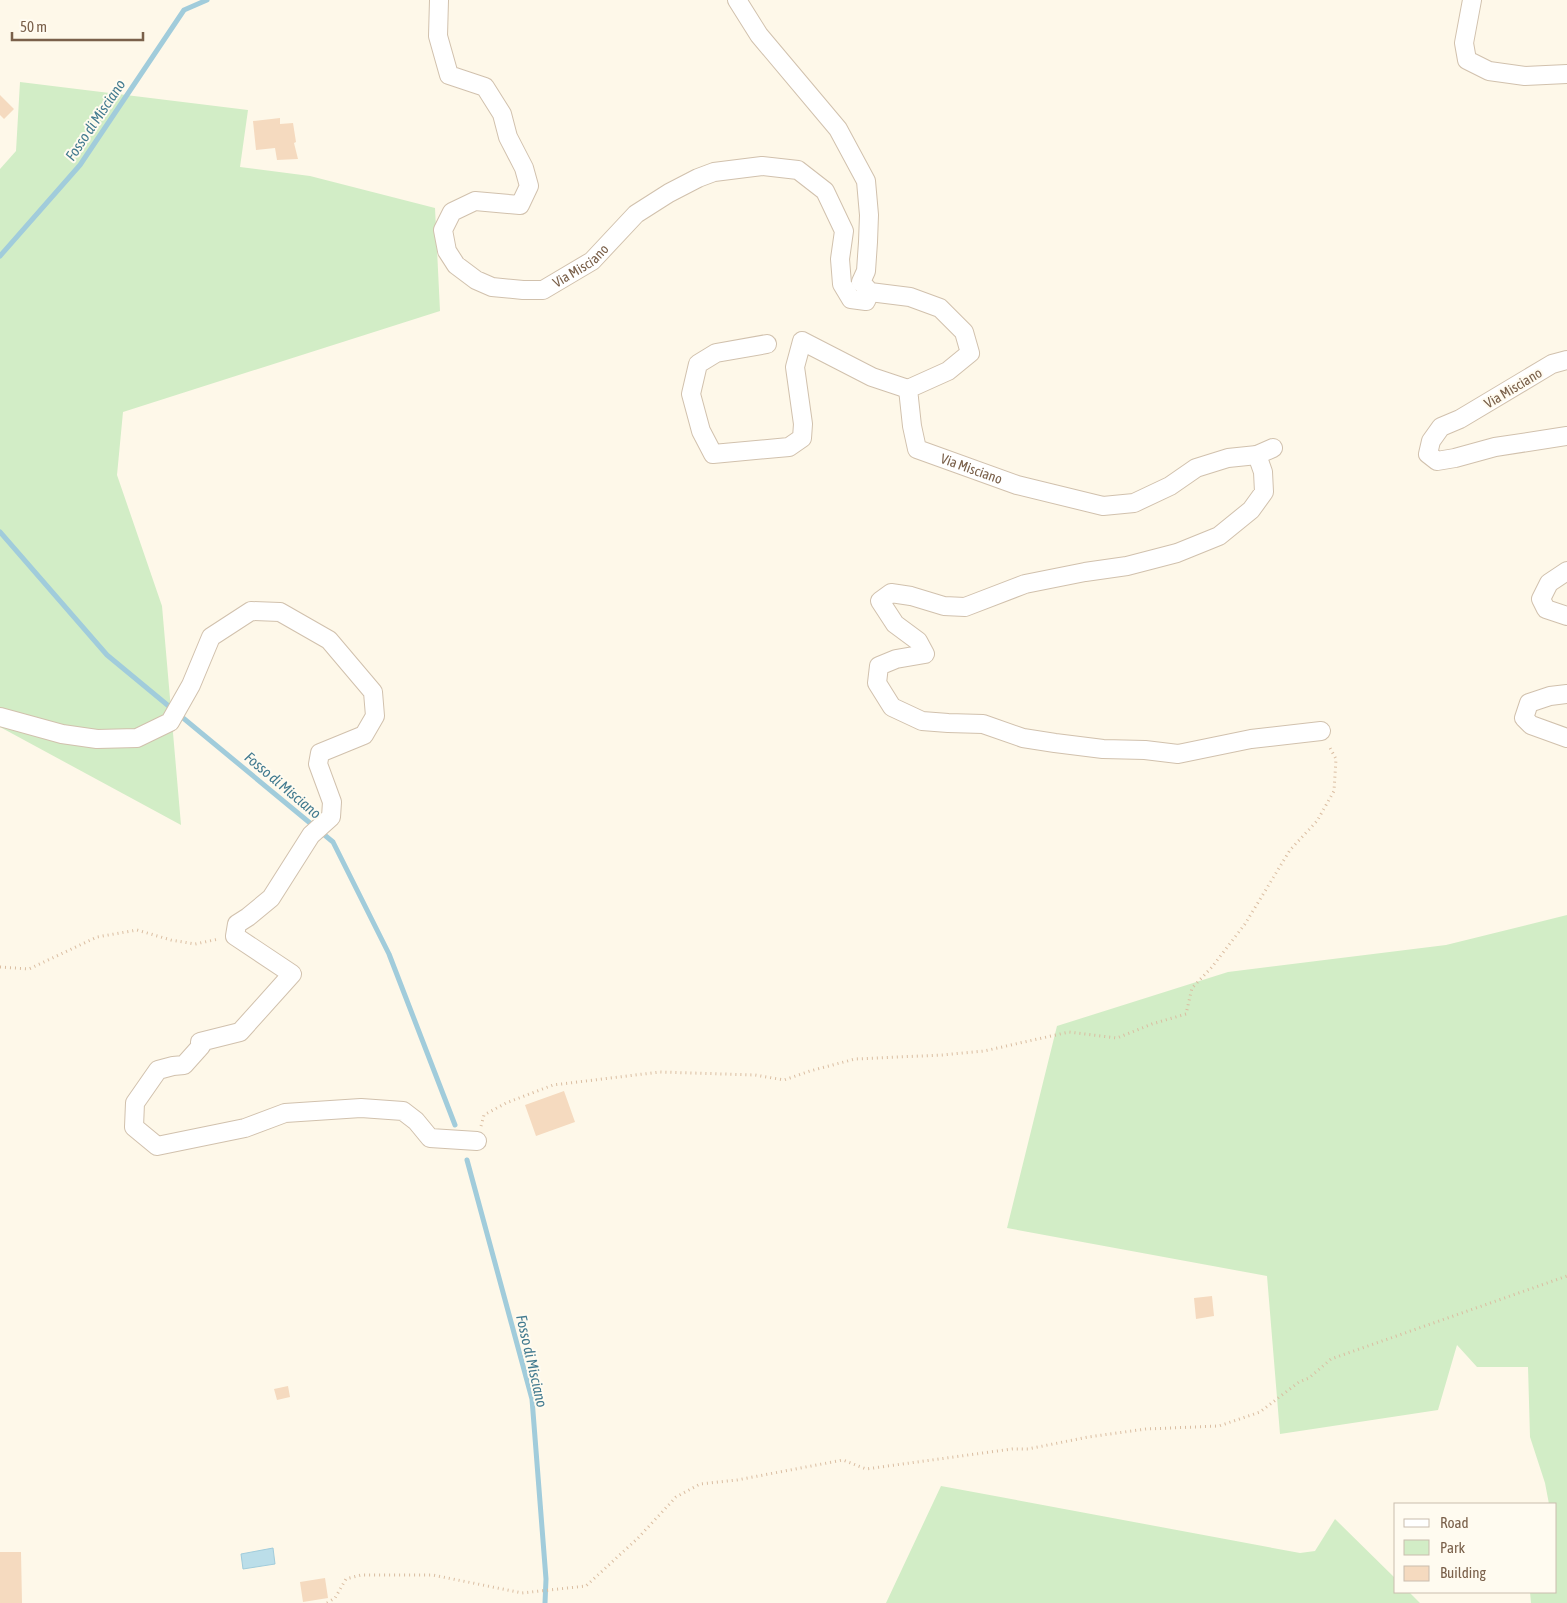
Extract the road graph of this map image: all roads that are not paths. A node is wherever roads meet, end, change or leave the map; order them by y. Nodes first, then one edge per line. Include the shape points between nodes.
1 (439, 0) edge
2 (737, 0) edge
3 (1472, 0) edge
4 (1567, 74) edge
5 (870, 292) junction
6 (767, 344) dead end
7 (1567, 360) edge
8 (908, 390) junction
9 (1567, 436) edge
10 (1567, 571) edge
11 (1567, 616) edge
12 (1567, 694) edge
13 (0, 717) edge
14 (1322, 731) road end
15 (1567, 738) edge
16 (477, 1141) road end

1 - 5 street, Via Misciano via 438,36 449,75 485,87 502,114 529,186 520,205 475,201 452,212 442,230 447,251 456,265 476,280 492,287 543,290 592,261 636,214 669,193 714,172 762,166 798,170 825,191 844,231 840,259 842,284 851,299 866,301
2 - 5 street via 759,35 838,129 866,181 868,242 866,271 861,282
3 - 4 street via 1464,42 1467,60 1489,71 1525,76
5 - 8 street, Via Misciano via 910,296 940,308 964,332 970,353 948,371
6 - 8 street via 716,353 698,364 691,394 701,431 713,454 790,447 802,438 795,367 802,341 872,377
7 - 9 street, Via Misciano via 1552,364 1441,427 1431,441 1428,454 1437,461 1494,447
8 - 14 street, Via Misciano via 917,449 1017,485 1103,506 1134,503 1170,486 1196,468 1228,458 1265,452 1264,492 1251,510 1220,536 1186,550 1128,566 1024,584 965,607 944,606 891,593 880,601 895,624 918,641 925,654 879,666 877,683 892,707 922,721 982,724 1022,738 1103,749 1178,754 1251,739
10 - 11 street via 1549,583 1542,599 1546,609
12 - 15 street via 1529,703 1524,718 1531,725
13 - 16 street via 97,740 137,738 170,722 191,685 211,637 251,611 280,612 329,640 373,692 375,716 364,735 320,753 318,764 332,802 331,817 311,835 270,898 237,924 235,936 292,974 240,1032 200,1042 184,1065 158,1070 135,1104 134,1127 157,1146 245,1128 285,1113 361,1108 403,1111 430,1138

